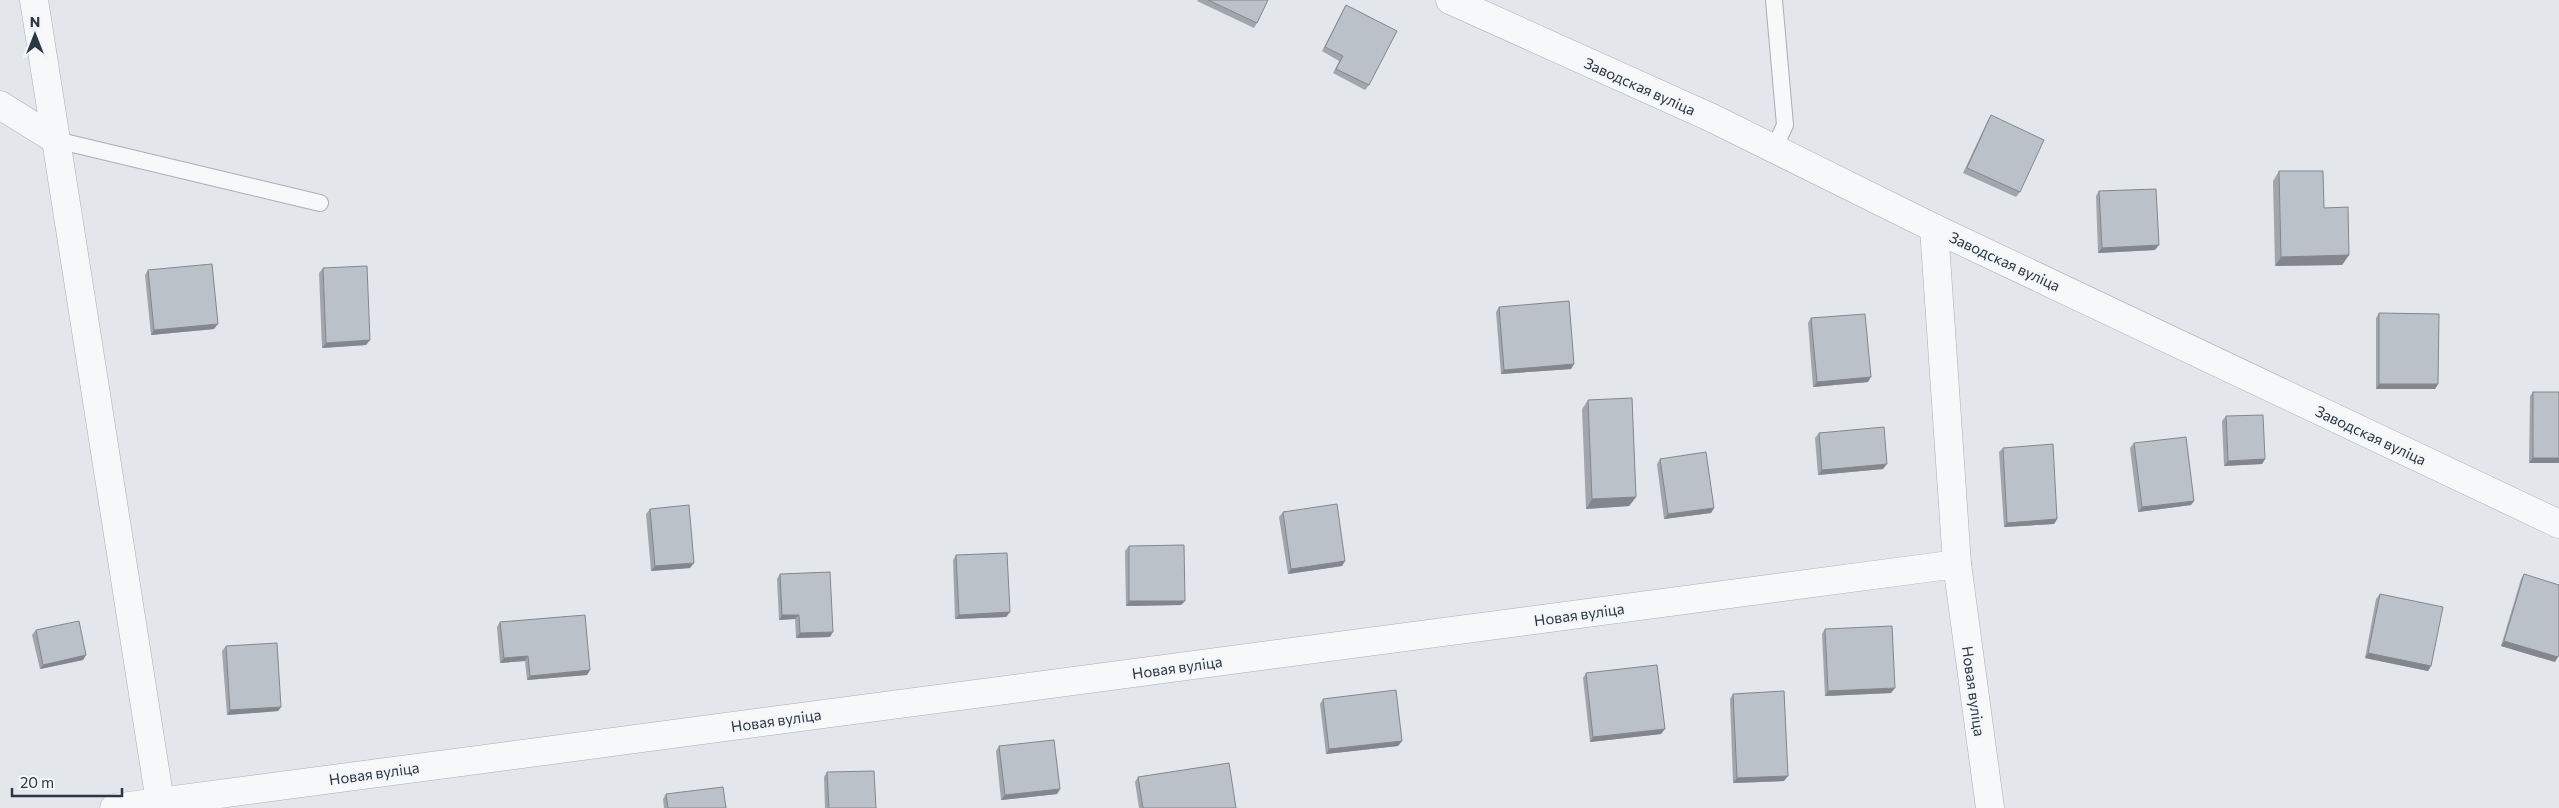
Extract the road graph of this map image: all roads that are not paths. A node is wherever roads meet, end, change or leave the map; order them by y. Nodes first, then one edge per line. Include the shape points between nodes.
1 (34, 0) edge
2 (1450, 0) edge
3 (1774, 0) edge
4 (0, 105) edge
5 (56, 140) junction
6 (1774, 149) junction
7 (320, 203) dead end
8 (1934, 228) junction
9 (2559, 524) edge
10 (1957, 564) junction
11 (160, 804) edge
12 (114, 808) edge
13 (1990, 808) edge

1 - 5 street
2 - 6 street, Заводская вуліца
3 - 6 lane via 1785,125
4 - 5 street
5 - 7 lane
5 - 11 street
6 - 8 street, Заводская вуліца
8 - 9 street, Заводская вуліца
8 - 10 street
10 - 11 street, Новая вуліца
10 - 13 street, Новая вуліца
11 - 12 street, Новая вуліца

